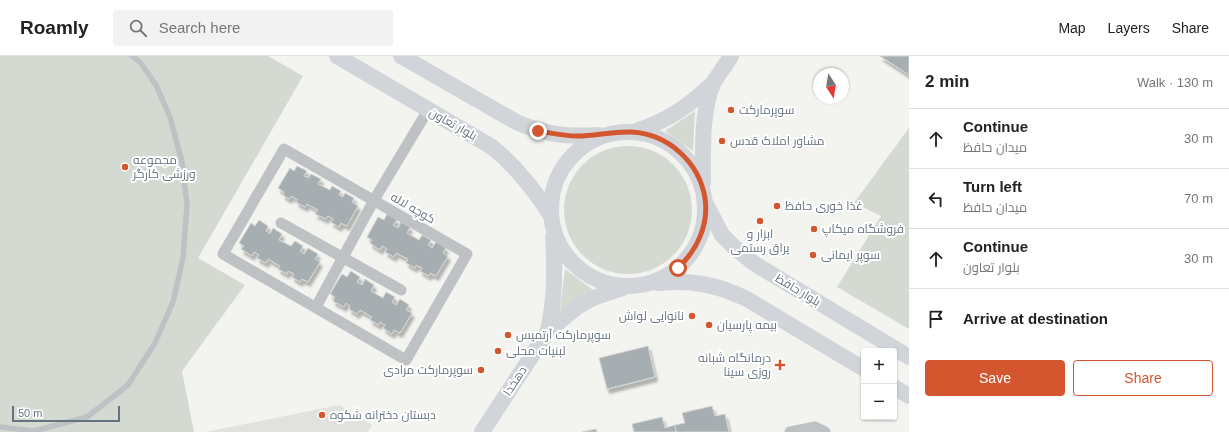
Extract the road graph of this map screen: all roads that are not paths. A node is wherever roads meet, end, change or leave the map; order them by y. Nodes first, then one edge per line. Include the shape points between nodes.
1 (132, 56) edge
2 (337, 56) edge
3 (401, 56) edge
4 (731, 56) edge
5 (714, 82) junction
6 (428, 110) junction
7 (632, 132) junction
8 (609, 134) junction
9 (704, 196) junction
10 (374, 200) junction
11 (551, 221) junction
12 (281, 223) dead end
13 (343, 258) junction
14 (650, 283) junction
15 (627, 287) junction
16 (401, 290) dead end
17 (316, 308) junction
18 (548, 331) junction
19 (909, 357) edge
20 (861, 367) edge
21 (897, 389) edge
22 (909, 396) edge
23 (0, 427) edge
24 (482, 432) edge
25 (790, 432) edge
26 (825, 432) edge

1 - 23 lane via 140,62 156,85 170,118 182,162 187,205 183,258 173,302 155,343 128,385 87,417 34,431
2 - 6 main road, بلوار تعاون
3 - 8 main road via 500,114 538,131 577,136
4 - 5 main road
5 - 7 main road via 692,102 666,119
5 - 9 main road via 704,127
6 - 10 street, کوچه لاله
6 - 11 main road, بلوار تعاون via 482,140 503,155 527,180
7 - 8 main road
7 - 9 main road, بلوار حافظ via 653,136 676,149 694,169
8 - 11 main road via 584,145 565,164 554,187 550,205
9 - 14 main road via 704,224 692,253 674,272
9 - 19 main road, بلوار حافظ via 722,234 734,248
10 - 13 street
10 - 17 street, کوچه لاله via 467,254 406,360
10 - 17 street via 284,148 223,254
11 - 15 main road, بلوار تعاون via 555,237 565,255 580,270 597,280
11 - 18 main road via 555,282
12 - 13 street
13 - 16 street
13 - 17 street
14 - 15 main road
14 - 20 main road via 691,282 732,292
15 - 18 main road via 593,298
18 - 24 main road, دهخدا
21 - 22 main road
25 - 26 street via 815,427

